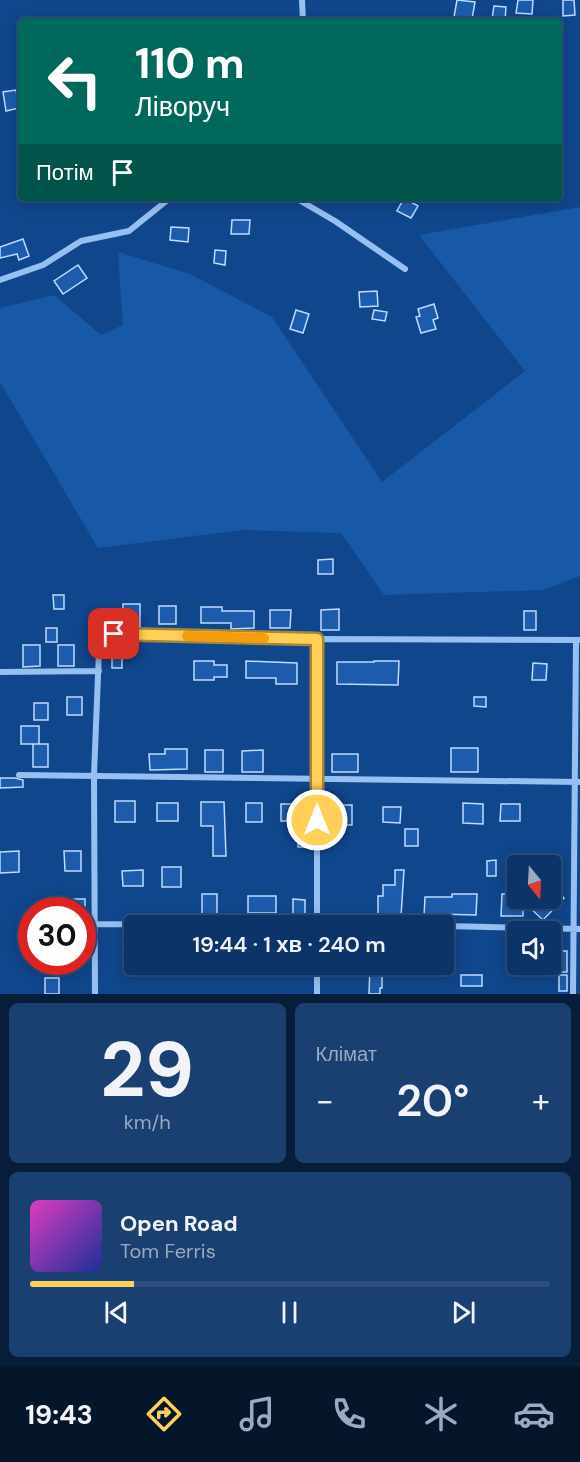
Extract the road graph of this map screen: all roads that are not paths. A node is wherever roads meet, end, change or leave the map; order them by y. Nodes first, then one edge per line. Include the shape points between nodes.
1 (302, 0) edge
2 (303, 18) edge
3 (166, 201) edge
4 (302, 201) edge
5 (405, 269) dead end
6 (0, 280) edge
7 (317, 639) junction
8 (578, 640) edge
9 (99, 671) junction
10 (0, 672) edge
11 (19, 775) dead end
12 (94, 776) junction
13 (317, 778) junction
14 (578, 782) edge
15 (95, 897) edge
16 (317, 915) edge
17 (96, 924) edge
18 (124, 924) edge
19 (454, 927) edge
20 (577, 929) edge
21 (95, 975) edge
22 (317, 975) edge
23 (95, 994) edge
24 (317, 994) edge
25 (573, 994) edge

1 - 2 street
3 - 6 street via 129,231 81,241 43,265
4 - 5 street
7 - 8 street
7 - 9 street via 114,634 99,651
7 - 13 street
8 - 14 street
9 - 10 street
9 - 12 street
11 - 12 street
12 - 13 street
12 - 15 street
13 - 14 street
13 - 16 street
14 - 20 street
17 - 18 street
19 - 20 street
20 - 25 street
21 - 23 street
22 - 24 street

